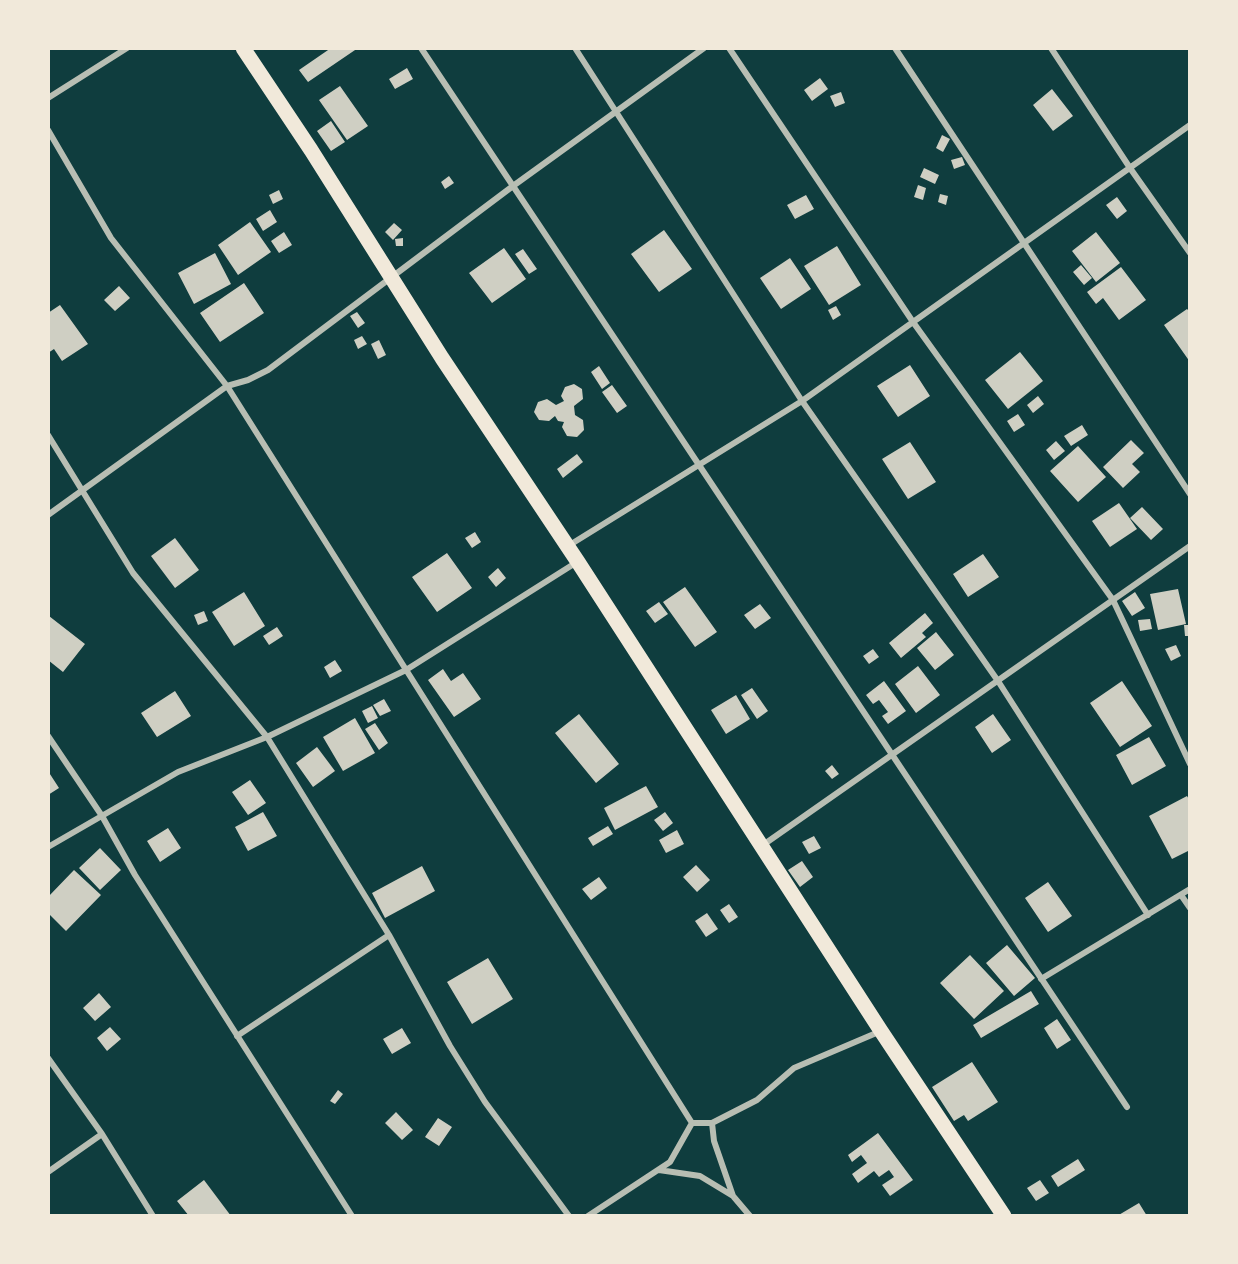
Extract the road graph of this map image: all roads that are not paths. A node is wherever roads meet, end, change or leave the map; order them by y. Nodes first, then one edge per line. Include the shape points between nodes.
1 (127, 48) edge
2 (243, 48) edge
3 (421, 48) edge
4 (575, 48) edge
5 (704, 48) edge
6 (729, 48) edge
7 (894, 48) edge
8 (1051, 48) edge
9 (48, 98) edge
10 (617, 113) junction
11 (1190, 125) edge
12 (48, 130) edge
13 (1130, 168) junction
14 (513, 186) junction
15 (1025, 243) junction
16 (1190, 253) edge
17 (392, 279) junction
18 (913, 322) junction
19 (228, 386) junction
20 (802, 401) junction
21 (48, 435) edge
22 (698, 466) junction
23 (83, 491) junction
24 (1190, 494) edge
25 (48, 515) edge
26 (567, 546) junction
27 (1190, 546) edge
28 (578, 562) junction
29 (1113, 600) junction
30 (406, 670) junction
31 (998, 681) junction
32 (48, 736) edge
33 (267, 737) junction
34 (893, 755) junction
35 (1190, 764) edge
36 (102, 816) junction
37 (762, 846) junction
38 (48, 847) edge
39 (1190, 889) edge
40 (1181, 895) junction
41 (1190, 908) edge
42 (1148, 915) junction
43 (389, 935) junction
44 (1041, 978) junction
45 (881, 1031) junction
46 (237, 1036) junction
47 (48, 1058) edge
48 (1127, 1107) dead end
49 (692, 1123) junction
50 (712, 1123) junction
51 (102, 1134) junction
52 (659, 1170) junction
53 (48, 1172) edge
54 (733, 1197) junction
55 (153, 1216) edge
56 (352, 1216) edge
57 (569, 1216) edge
58 (588, 1216) edge
59 (750, 1216) edge
60 (1004, 1216) edge

1 - 9 street
2 - 17 highway
3 - 14 street
4 - 10 street
5 - 10 street
6 - 18 street
7 - 15 street
8 - 13 street
10 - 14 street
10 - 20 street
11 - 13 street
12 - 19 street via 111,238
13 - 15 street
13 - 16 street
14 - 17 street
14 - 22 street
15 - 18 street
15 - 24 street
17 - 19 street via 268,370
17 - 26 highway
18 - 20 street
18 - 29 street
19 - 23 street
19 - 30 street
20 - 22 street
20 - 31 street
21 - 23 street
22 - 26 street
22 - 34 street
23 - 25 street
23 - 33 street via 133,573
26 - 28 highway
27 - 29 street
28 - 30 street
28 - 37 highway
29 - 31 street
29 - 35 street
30 - 33 street
30 - 49 street
31 - 34 street
31 - 42 street
32 - 36 street
33 - 36 street via 178,772
33 - 43 street
34 - 37 street
34 - 44 street
36 - 38 street
36 - 46 street
37 - 45 highway
39 - 40 street
40 - 41 street
40 - 42 street
42 - 44 street
43 - 46 street
43 - 57 street via 485,1102
44 - 48 street
45 - 50 street via 794,1068 757,1100
45 - 60 highway
46 - 56 street
47 - 51 street
49 - 50 street
49 - 52 street via 670,1162
50 - 54 street
51 - 53 street
51 - 55 street
52 - 54 street via 700,1176
52 - 58 street
54 - 59 street

